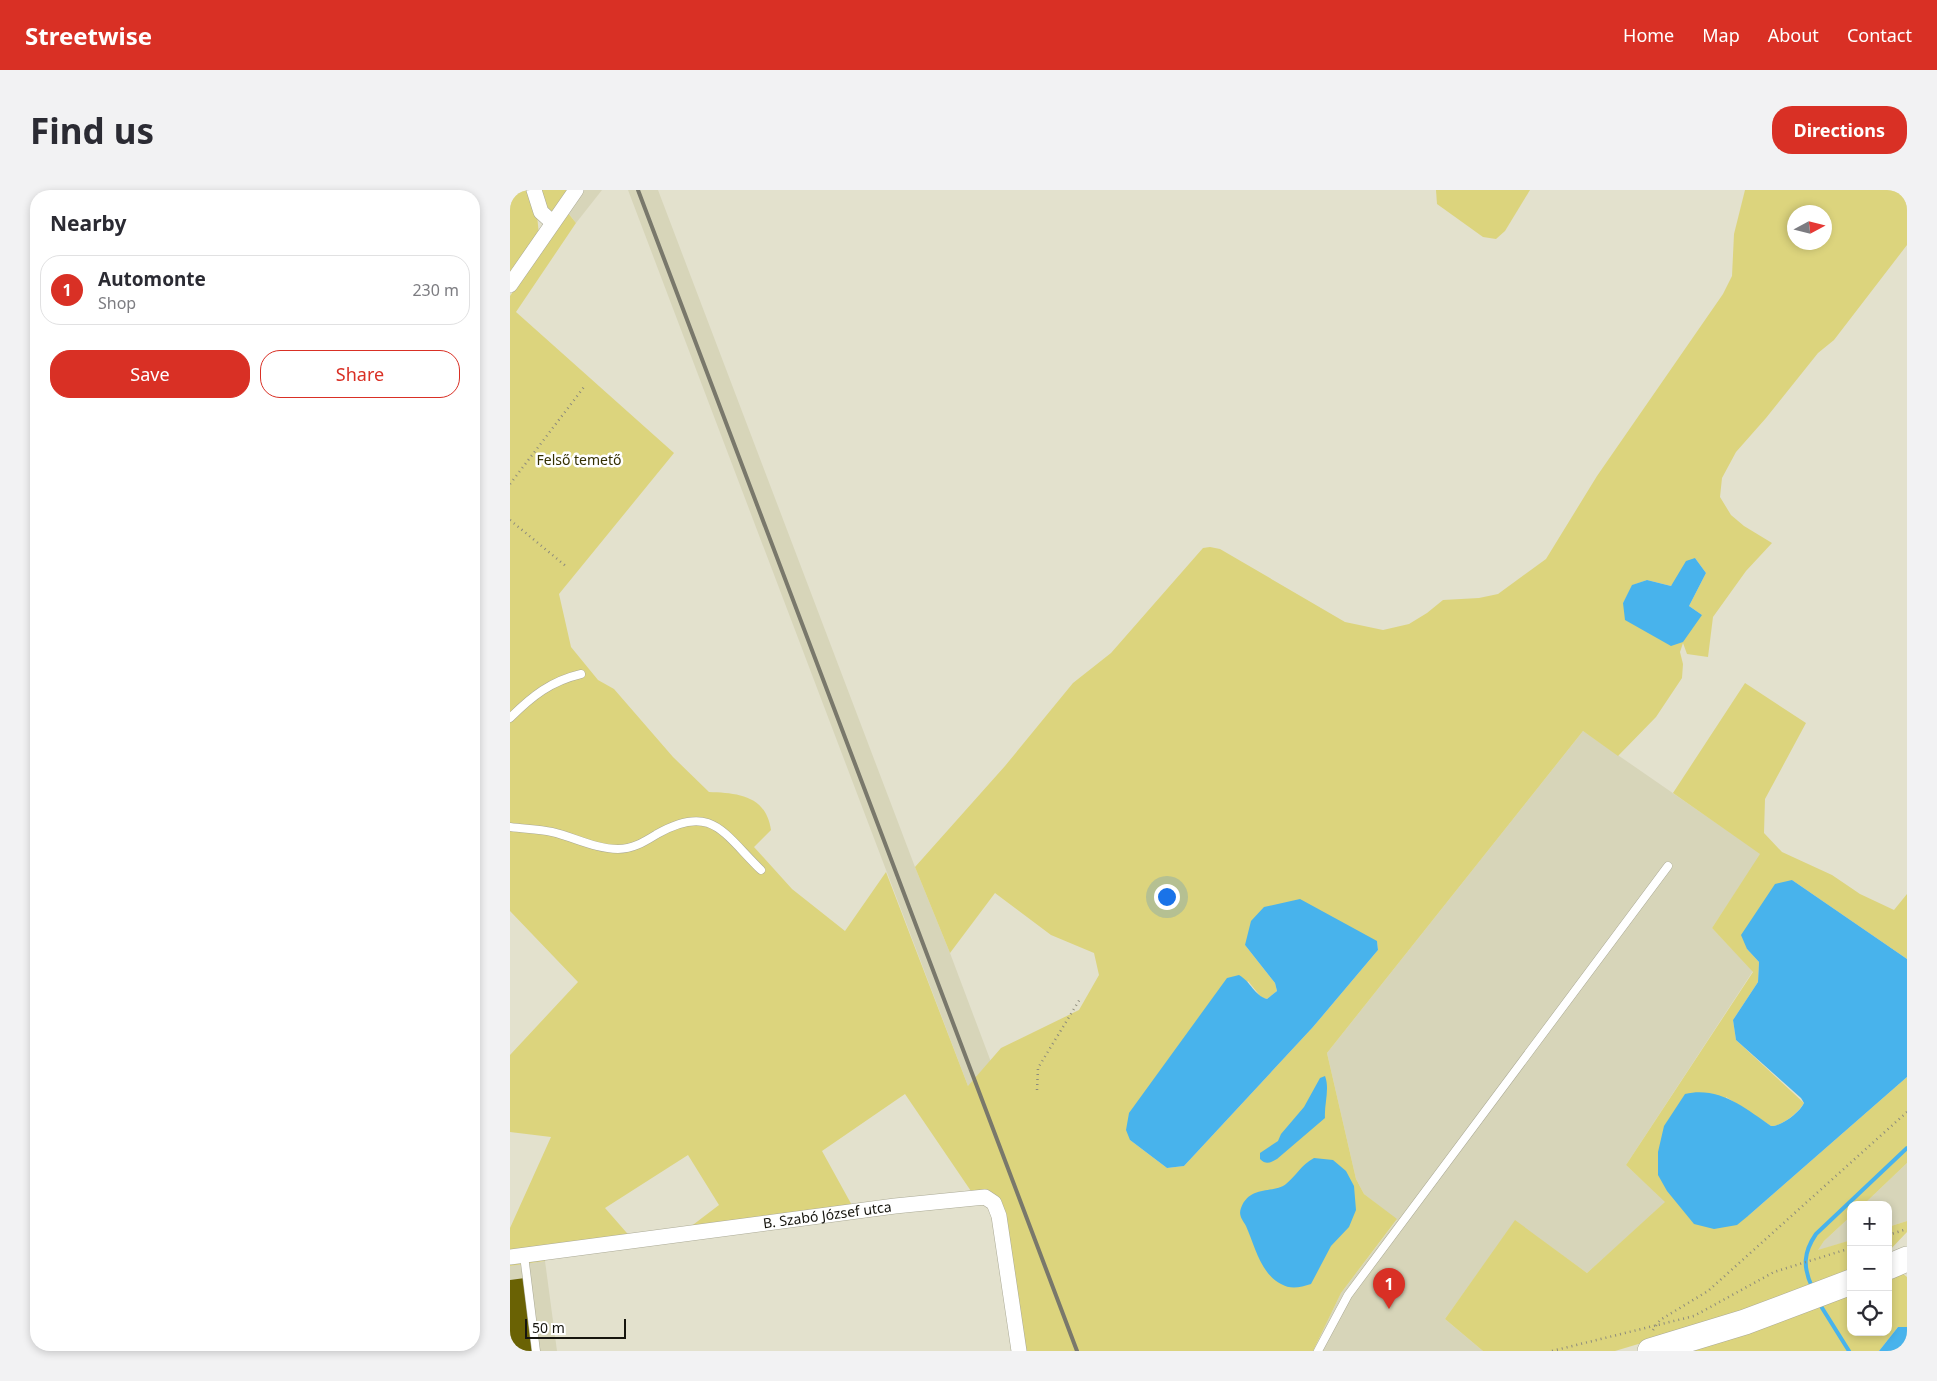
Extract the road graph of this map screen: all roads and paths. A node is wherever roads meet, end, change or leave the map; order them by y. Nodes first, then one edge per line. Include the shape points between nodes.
1 (534, 190) edge
2 (576, 190) edge
3 (552, 222) junction
4 (510, 285) edge
5 (584, 387) dead end
6 (510, 484) edge
7 (510, 520) edge
8 (567, 567) dead end
9 (582, 674) dead end
10 (510, 718) edge
11 (510, 828) edge
12 (1668, 866) dead end
13 (761, 870) dead end
14 (1080, 999) dead end
15 (1037, 1090) dead end
16 (1907, 1112) edge
17 (1907, 1229) edge
18 (1892, 1234) edge
19 (1847, 1249) edge
20 (517, 1256) edge
21 (1907, 1259) edge
22 (1892, 1265) edge
23 (1847, 1284) edge
24 (1655, 1326) junction
25 (1650, 1343) edge
26 (536, 1351) edge
27 (1018, 1351) edge
28 (1318, 1351) edge
29 (1552, 1351) edge

1 - 3 street via 542,212
2 - 3 street
3 - 4 street
5 - 6 path
7 - 8 path
9 - 10 lane via 552,683 532,696
11 - 13 lane via 551,832 618,849 634,848 684,821 706,821 716,826
12 - 28 lane via 1348,1295
14 - 15 path via 1038,1068
16 - 24 path via 1708,1291
17 - 18 path
19 - 24 path via 1774,1272 1694,1316
20 - 26 lane
20 - 27 street, B. Szabó József utca via 985,1197 994,1204 999,1216
21 - 22 main road
23 - 25 main road via 1744,1322
24 - 25 path
24 - 29 path

